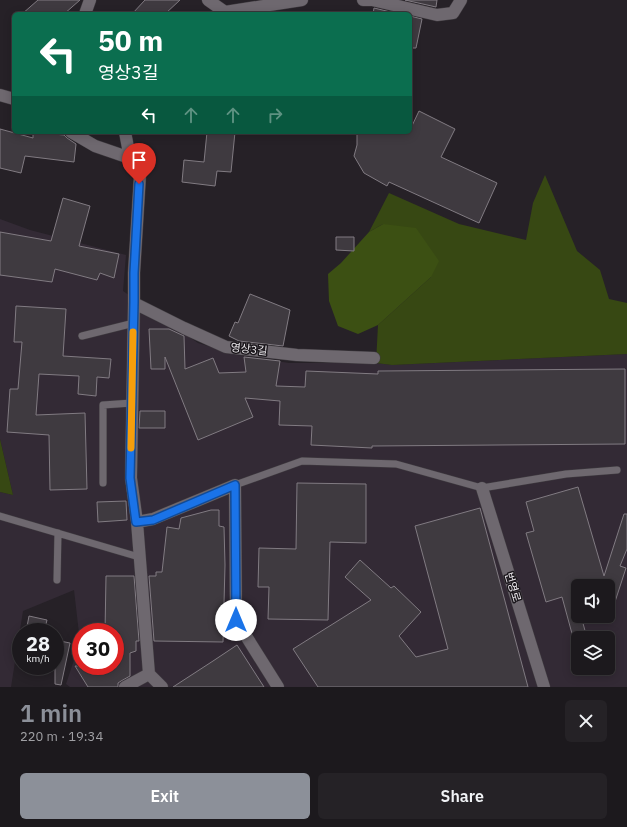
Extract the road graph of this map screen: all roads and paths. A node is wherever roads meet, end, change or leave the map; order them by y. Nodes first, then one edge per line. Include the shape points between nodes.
1 (90, 0) edge
2 (208, 0) edge
3 (302, 0) edge
4 (363, 0) edge
5 (461, 0) edge
6 (86, 12) edge
7 (224, 12) edge
8 (231, 12) edge
9 (0, 96) edge
10 (12, 99) edge
11 (74, 134) edge
12 (125, 134) edge
13 (130, 158) junction
14 (134, 302) junction
15 (134, 323) junction
16 (82, 336) dead end
17 (374, 358) dead end
18 (132, 403) junction
19 (617, 470) dead end
20 (103, 483) dead end
21 (235, 485) junction
22 (482, 488) junction
23 (0, 516) edge
24 (136, 522) junction
25 (58, 533) junction
26 (139, 557) junction
27 (57, 580) dead end
28 (149, 674) junction
29 (125, 687) edge
30 (162, 687) edge
31 (278, 687) edge
32 (544, 687) edge

1 - 6 street
2 - 7 street
3 - 8 street
4 - 5 street via 438,15 453,12
9 - 10 street
11 - 13 street via 95,146
12 - 13 street
13 - 14 street via 140,175
14 - 15 street
14 - 17 street, 영상3길 via 226,347 297,355
15 - 16 lane
15 - 18 street
18 - 20 lane via 103,405
18 - 24 street via 130,478
19 - 22 lane via 566,474
21 - 22 lane via 302,461 396,464
21 - 24 street via 153,520
21 - 31 street via 236,620
22 - 32 street, 번영로
23 - 25 lane
24 - 26 street
25 - 26 lane
25 - 27 lane
26 - 28 street
28 - 29 street
28 - 30 street

